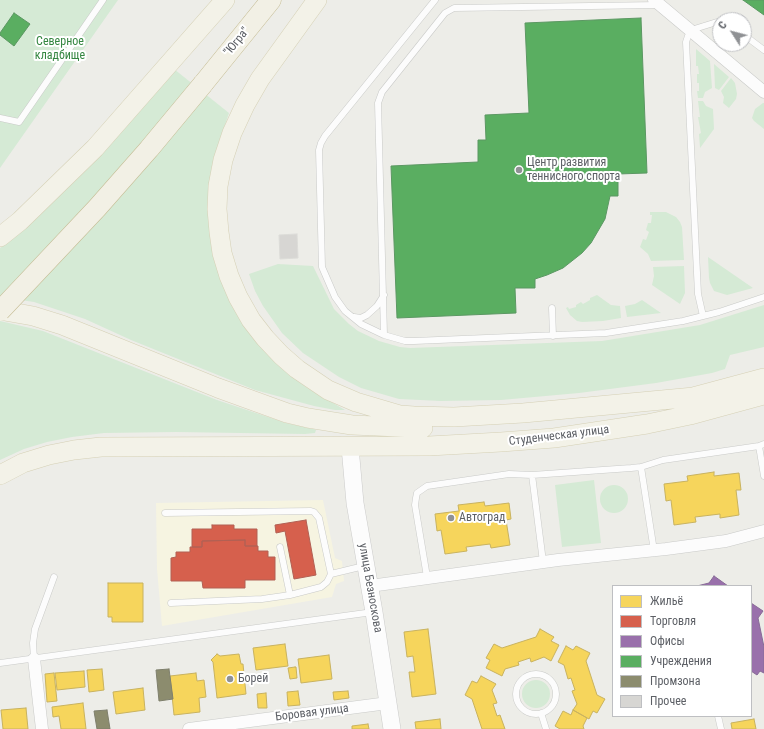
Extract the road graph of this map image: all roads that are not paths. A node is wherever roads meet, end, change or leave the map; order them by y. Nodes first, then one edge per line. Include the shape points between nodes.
1 (103, 0) edge
2 (225, 0) edge
3 (271, 0) edge
4 (317, 0) edge
5 (435, 0) edge
6 (620, 0) edge
7 (657, 2) edge
8 (613, 6) junction
9 (712, 23) edge
10 (691, 30) junction
11 (752, 41) edge
12 (764, 50) edge
13 (764, 92) edge
14 (0, 118) edge
15 (0, 236) edge
16 (384, 295) junction
17 (764, 297) edge
18 (552, 308) dead end
19 (0, 311) edge
20 (345, 311) junction
21 (703, 316) junction
22 (384, 336) junction
23 (553, 336) junction
24 (764, 378) edge
25 (764, 395) edge
26 (694, 397) junction
27 (761, 445) edge
28 (350, 447) junction
29 (641, 467) junction
30 (0, 475) edge
31 (532, 475) junction
32 (764, 476) edge
33 (165, 513) dead end
34 (764, 530) edge
35 (280, 547) dead end
36 (654, 551) junction
37 (543, 562) junction
38 (366, 566) junction
39 (330, 574) junction
40 (54, 577) dead end
41 (426, 577) junction
42 (370, 586) junction
43 (290, 595) junction
44 (171, 603) dead end
45 (374, 612) junction
46 (34, 659) junction
47 (0, 663) edge
48 (388, 703) junction
49 (541, 713) junction
50 (718, 717) edge
51 (42, 729) edge
52 (189, 729) edge
53 (392, 729) edge
54 (546, 729) edge
55 (721, 729) edge

1 - 14 lane via 19,122
2 - 15 main road via 95,148 25,216
3 - 19 highway, "Югра", bridge via 149,149
4 - 26 main road via 260,79 245,105 223,160 218,186 219,232 227,268 238,297 251,320 280,355 328,390 356,402 400,415 523,413
5 - 20 lane via 321,143 319,150 322,267 335,297
6 - 8 lane
7 - 8 lane
7 - 10 street
8 - 16 lane via 454,8 444,13 380,97
9 - 10 lane
10 - 13 street
10 - 21 lane via 686,42 698,294
11 - 12 lane
16 - 20 lane via 373,311 361,318
16 - 22 lane
17 - 21 lane
18 - 23 lane
19 - 26 main road, Студенческая улица via 33,316 62,325 266,406 308,418 352,425 390,428 502,425 609,413
20 - 22 lane via 361,324
21 - 23 lane via 606,333
22 - 23 lane via 410,341
24 - 26 main road, Студенческая улица
25 - 28 main road, Студенческая улица via 647,424 554,438 452,445
27 - 29 lane via 663,460
27 - 32 lane
28 - 30 main road, Студенческая улица via 101,447 49,455
28 - 38 main road, улица Безноскова via 353,486
29 - 31 lane
29 - 36 lane
31 - 37 lane
31 - 41 lane via 501,475 421,489 415,505
33 - 39 lane via 311,510 319,518
34 - 36 street via 726,541
35 - 43 lane
36 - 37 street
37 - 41 street
38 - 39 lane
38 - 42 main road, улица Безноскова
39 - 43 lane via 327,582 321,586
40 - 46 lane via 35,629
41 - 42 street
42 - 45 main road, улица Безноскова
43 - 44 lane via 262,599
45 - 46 lane
45 - 48 main road, улица Безноскова
46 - 47 lane
46 - 51 street
48 - 52 street, Боровая улица
48 - 53 main road, улица Безноскова
49 - 49 lane via 528,712 517,701 518,684 528,675 544,676 555,687 554,704
49 - 54 lane
50 - 55 lane

